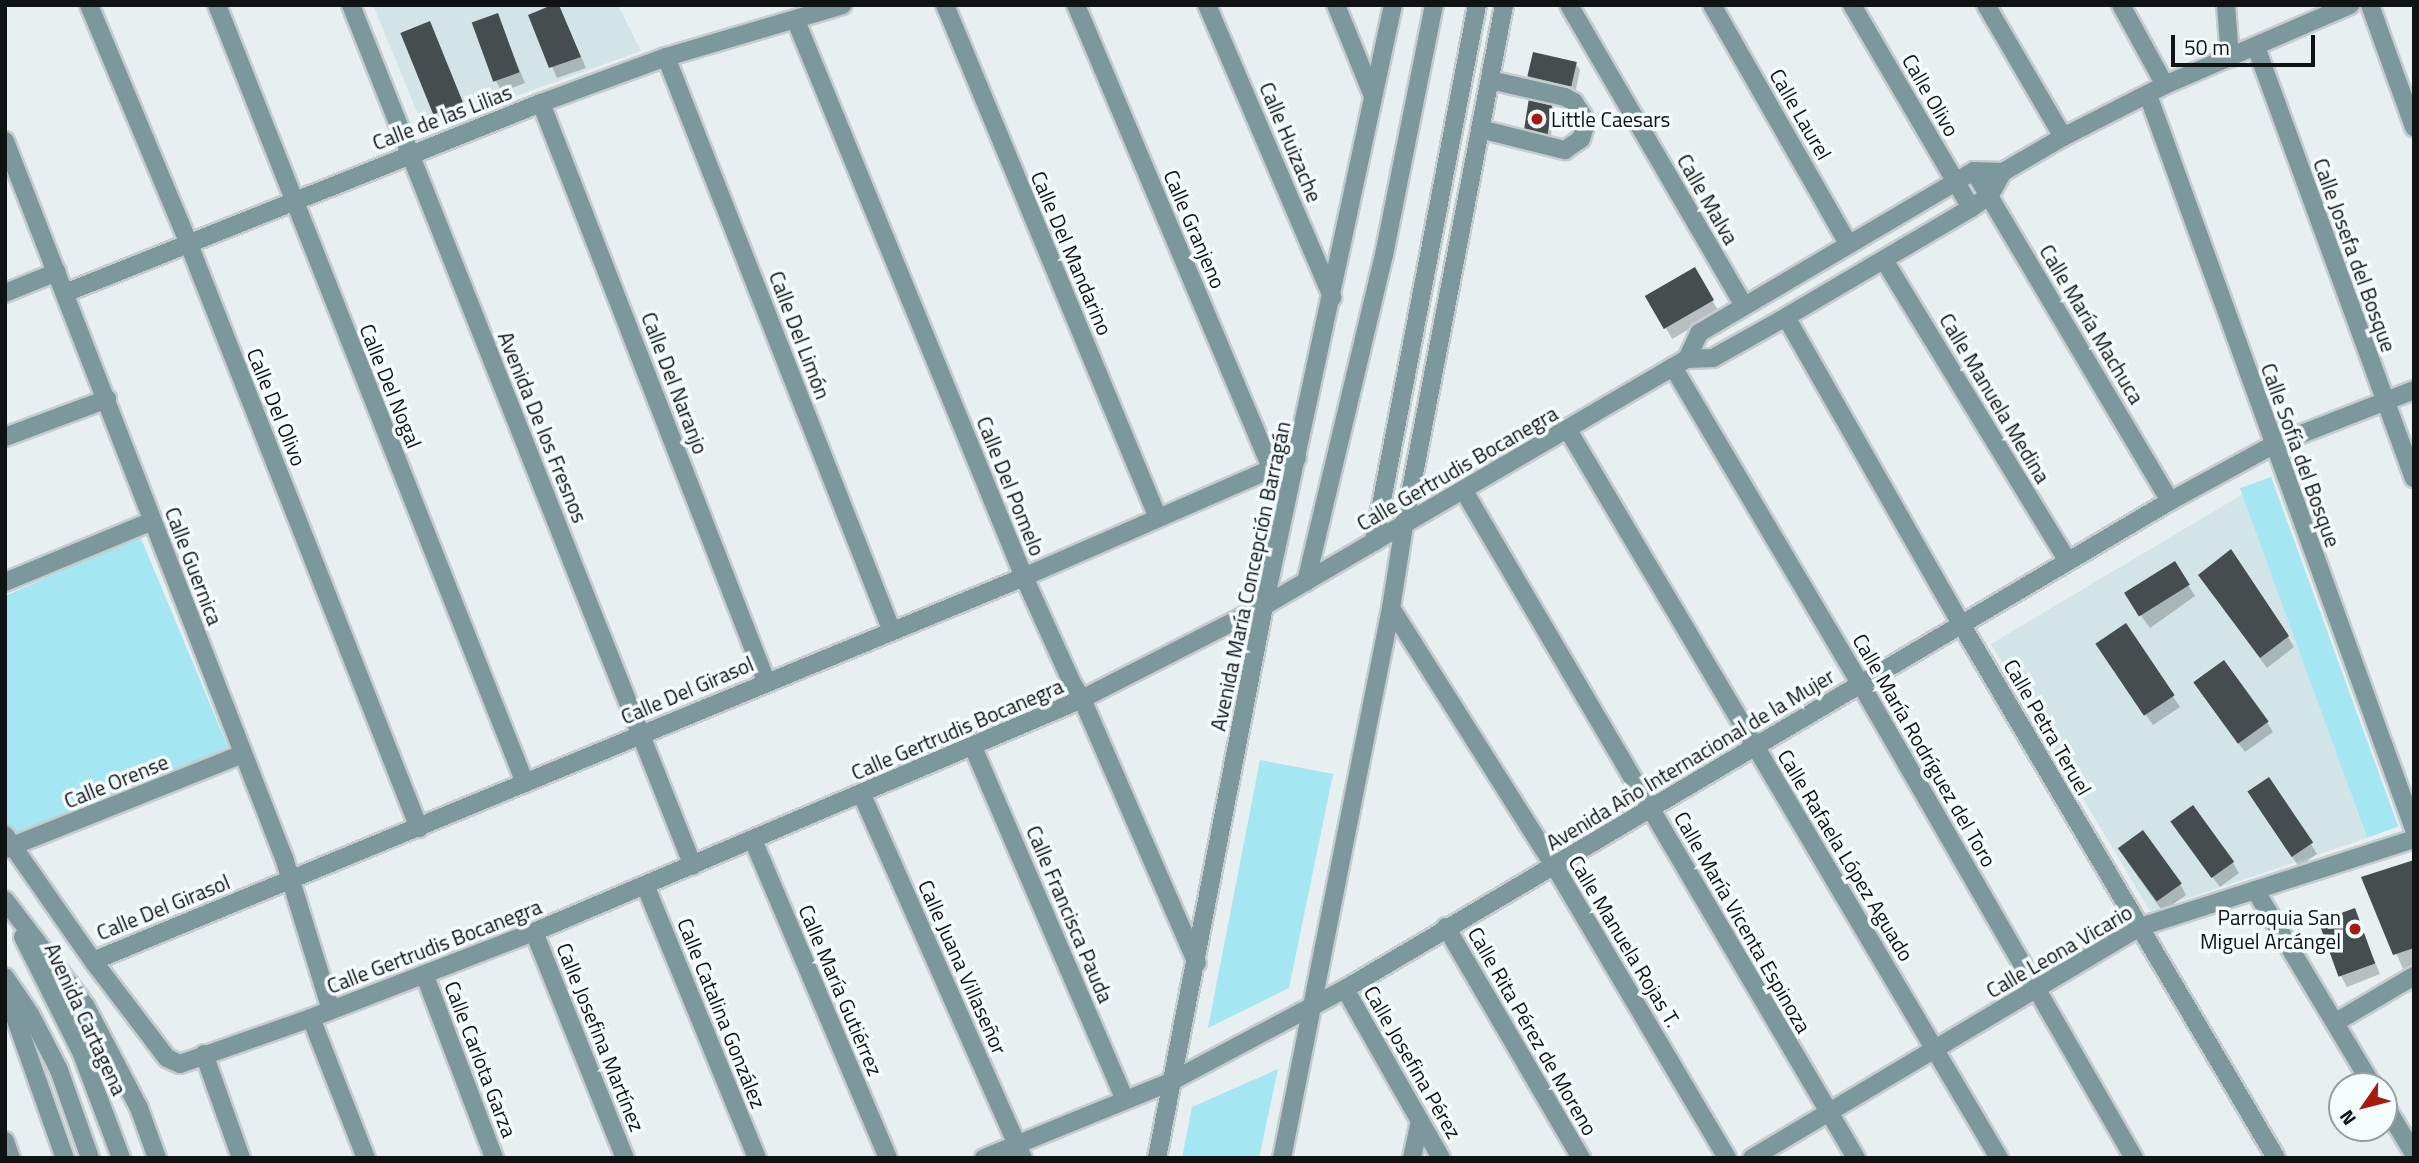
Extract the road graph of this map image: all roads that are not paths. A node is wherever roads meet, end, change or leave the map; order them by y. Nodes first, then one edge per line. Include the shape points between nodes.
1 (89, 5) edge
2 (217, 5) edge
3 (351, 5) edge
4 (843, 5) edge
5 (945, 5) edge
6 (1076, 5) edge
7 (1207, 5) edge
8 (1336, 5) edge
9 (1393, 5) edge
10 (1434, 5) edge
11 (1477, 5) edge
12 (1504, 5) edge
13 (1569, 5) edge
14 (1712, 5) edge
15 (1852, 5) edge
16 (1986, 5) edge
17 (2121, 5) edge
18 (2226, 5) edge
19 (2350, 5) edge
20 (2370, 5) edge
21 (796, 21) junction
22 (2256, 47) junction
23 (666, 57) junction
24 (2230, 58) junction
25 (1490, 80) junction
26 (2165, 85) junction
27 (2148, 95) junction
28 (1373, 96) junction
29 (541, 103) junction
30 (2414, 127) edge
31 (1480, 130) junction
32 (2063, 137) junction
33 (6, 146) edge
34 (410, 153) junction
35 (1974, 171) junction
36 (2003, 172) junction
37 (1955, 182) junction
38 (1990, 195) junction
39 (292, 201) junction
40 (1971, 208) junction
41 (188, 242) junction
42 (1849, 244) junction
43 (1884, 260) junction
44 (57, 272) junction
45 (5, 293) edge
46 (65, 293) junction
47 (1332, 297) junction
48 (1744, 306) junction
49 (1786, 317) junction
50 (1680, 363) junction
51 (2414, 390) edge
52 (107, 399) junction
53 (2383, 402) junction
54 (1568, 430) junction
55 (5, 438) edge
56 (2273, 445) junction
57 (1297, 458) junction
58 (1272, 470) junction
59 (2414, 478) edge
60 (1464, 491) junction
61 (2170, 501) junction
62 (1158, 518) junction
63 (152, 521) junction
64 (1404, 526) junction
65 (1374, 542) junction
66 (2067, 560) junction
67 (1024, 576) junction
68 (5, 582) edge
69 (1306, 582) junction
70 (1264, 606) junction
71 (1391, 608) junction
72 (1961, 624) junction
73 (891, 629) junction
74 (766, 681) junction
75 (1860, 683) junction
76 (1082, 699) junction
77 (640, 736) junction
78 (1755, 745) junction
79 (973, 747) junction
80 (243, 754) junction
81 (525, 783) junction
82 (862, 795) junction
83 (1649, 808) junction
84 (419, 828) junction
85 (2414, 829) edge
86 (2414, 839) edge
87 (752, 840) junction
88 (8, 843) edge
89 (693, 866) junction
90 (1555, 867) junction
91 (291, 880) junction
92 (645, 885) junction
93 (2255, 890) junction
94 (5, 900) edge
95 (1446, 927) junction
96 (2140, 927) junction
97 (534, 932) junction
98 (93, 961) junction
99 (1197, 963) junction
100 (425, 976) junction
101 (2414, 976) edge
102 (5, 977) edge
103 (5, 989) edge
104 (1345, 989) junction
105 (2036, 990) junction
106 (1312, 1006) junction
107 (331, 1010) junction
108 (311, 1018) junction
109 (2336, 1022) junction
110 (1935, 1050) junction
111 (204, 1054) junction
112 (2365, 1072) edge
113 (1170, 1082) junction
114 (1125, 1100) junction
115 (1828, 1113) junction
116 (1420, 1121) junction
117 (2398, 1127) edge
118 (5, 1141) edge
119 (1020, 1151) edge
120 (2414, 1154) edge
121 (11, 1158) edge
122 (65, 1158) edge
123 (90, 1158) edge
124 (121, 1158) edge
125 (157, 1158) edge
126 (241, 1158) edge
127 (366, 1158) edge
128 (494, 1158) edge
129 (625, 1158) edge
130 (757, 1158) edge
131 (888, 1158) edge
132 (984, 1158) edge
133 (1157, 1158) edge
134 (1282, 1158) edge
135 (1412, 1158) edge
136 (1441, 1158) edge
137 (1581, 1158) edge
138 (1727, 1158) edge
139 (1752, 1158) edge
140 (1856, 1158) edge
141 (1999, 1158) edge
142 (2134, 1158) edge
143 (2276, 1158) edge

1 - 41 street, Calle Del Olivo
2 - 39 street, Calle Del Nogal
3 - 34 street, Avenida De los Fresnos
4 - 21 street, Calle de las Lilias
5 - 62 street, Calle Del Mandarino
6 - 58 street, Calle Granjeno
7 - 47 street, Calle Huizache
8 - 28 street
9 - 28 street, Avenida María Concepción Barragán
10 - 69 street via 1384,256
11 - 65 street
12 - 25 street
13 - 48 street, Calle Malva
14 - 42 street, Calle Laurel
15 - 37 street, Calle Olivo
16 - 32 street
17 - 26 street
18 - 24 street
19 - 22 street
20 - 30 street
21 - 23 street, Calle de las Lilias
21 - 67 street, Calle Del Pomelo
22 - 24 street
22 - 53 street, Calle Josefa del Bosque
23 - 29 street, Calle de las Lilias
23 - 73 street, Calle Del Limón
24 - 26 street
25 - 31 street
25 - 31 street via 1565,97 1583,116 1584,129 1581,139 1565,150
26 - 27 street
27 - 32 street
27 - 56 street, Calle Sofía del Bosque
28 - 47 street, Avenida María Concepción Barragán
29 - 34 street, Calle de las Lilias
29 - 74 street, Calle Del Naranjo
31 - 64 street
32 - 36 street
33 - 44 street, Calle Guernica
34 - 39 street, Calle de las Lilias
34 - 77 street, Avenida De los Fresnos
35 - 36 street
35 - 37 street, Calle Gertrudis Bocanegra
35 - 38 street, Calle María Machuca
36 - 38 street, Calle Gertrudis Bocanegra
37 - 40 street, Calle Olivo
37 - 42 street, Calle Gertrudis Bocanegra
38 - 40 street, Calle Gertrudis Bocanegra
38 - 61 street, Calle María Machuca
39 - 41 street, Calle de las Lilias
39 - 81 street, Calle Del Nogal
40 - 43 street, Calle Gertrudis Bocanegra
41 - 46 street, Calle de las Lilias
41 - 84 street, Calle Del Olivo
42 - 48 street, Calle Gertrudis Bocanegra
43 - 49 street, Calle Gertrudis Bocanegra
43 - 66 street, Calle Manuela Medina
44 - 45 street
44 - 46 street, Calle Guernica
46 - 52 street, Calle Guernica
47 - 57 street, Avenida María Concepción Barragán
48 - 50 street, Calle Gertrudis Bocanegra via 1699,333
49 - 50 street, Calle Gertrudis Bocanegra via 1713,358
49 - 72 street, Calle Petra Teruel
50 - 54 street, Calle Gertrudis Bocanegra
50 - 75 street, Calle María Rodríguez del Toro
51 - 53 street, Avenida Año Internacional de la Mujer
52 - 55 street
52 - 63 street, Calle Guernica
53 - 56 street, Avenida Año Internacional de la Mujer
53 - 59 street, Calle Josefa del Bosque
54 - 60 street, Calle Gertrudis Bocanegra
54 - 78 street, Calle Rafaela López Aguado
56 - 61 street, Avenida Año Internacional de la Mujer
56 - 85 street, Calle Sofía del Bosque
57 - 58 street, Calle Del Girasol
57 - 70 street, Avenida María Concepción Barragán
58 - 62 street, Calle Del Girasol
60 - 64 street, Calle Gertrudis Bocanegra
60 - 83 street, Calle María Vicenta Espinoza
61 - 66 street, Avenida Año Internacional de la Mujer
62 - 67 street, Calle Del Girasol
63 - 68 street
63 - 80 street, Calle Guernica
64 - 65 street, Calle Gertrudis Bocanegra
64 - 71 street
65 - 69 street, Calle Gertrudis Bocanegra
66 - 72 street, Avenida Año Internacional de la Mujer
67 - 73 street, Calle Del Girasol
67 - 76 street, Calle Del Pomelo
69 - 70 street, Calle Gertrudis Bocanegra
70 - 76 street, Calle Gertrudis Bocanegra
70 - 99 street, Avenida María Concepción Barragán
71 - 90 street, Calle Manuela Rojas T.
71 - 106 street
72 - 75 street, Avenida Año Internacional de la Mujer
72 - 96 street, Calle Petra Teruel
73 - 74 street, Calle Del Girasol
74 - 77 street, Calle Del Girasol
75 - 78 street, Avenida Año Internacional de la Mujer
75 - 105 street, Calle María Rodríguez del Toro
76 - 79 street, Calle Gertrudis Bocanegra
76 - 99 street, Calle Del Pomelo
77 - 81 street, Calle Del Girasol
77 - 89 street, Avenida De los Fresnos
78 - 83 street, Avenida Año Internacional de la Mujer
78 - 110 street, Calle Rafaela López Aguado
79 - 82 street, Calle Gertrudis Bocanegra
79 - 114 street, Calle Francisca Pauda
80 - 88 street, Calle Orense
80 - 91 street, Calle Guernica
81 - 84 street, Calle Del Girasol
82 - 87 street, Calle Gertrudis Bocanegra
82 - 119 street, Calle Juana Villaseñor
83 - 90 street, Avenida Año Internacional de la Mujer
83 - 115 street, Calle María Vicenta Espinoza
84 - 91 street, Calle Del Girasol
86 - 93 street, Calle Leona Vicario
87 - 89 street, Calle Gertrudis Bocanegra
87 - 131 street, Calle María Gutiérrez
88 - 98 street, Calle Gertrudis Bocanegra
89 - 92 street, Calle Gertrudis Bocanegra
90 - 95 street, Avenida Año Internacional de la Mujer
90 - 138 street, Calle Manuela Rojas T.
91 - 98 street, Calle Del Girasol
91 - 107 street, Calle Guernica
92 - 97 street, Calle Gertrudis Bocanegra
92 - 130 street, Calle Catalina González
93 - 96 street, Calle Leona Vicario
93 - 109 street
94 - 124 street, Avenida Cartagena via 82,1054
94 - 125 street via 85,1005 139,1108
95 - 104 street, Avenida Año Internacional de la Mujer
95 - 137 street, Calle Rita Pérez de Moreno
96 - 105 street, Calle Leona Vicario
96 - 143 street, Calle Petra Teruel
97 - 100 street, Calle Gertrudis Bocanegra
97 - 129 street, Calle Josefina Martínez
98 - 111 street, Calle Gertrudis Bocanegra via 167,1058 180,1064
99 - 113 street, Avenida María Concepción Barragán
100 - 107 street, Calle Gertrudis Bocanegra
100 - 128 street, Calle Carlota Garza
101 - 109 street
102 - 123 street via 59,1070
103 - 122 street
104 - 106 street, Avenida Año Internacional de la Mujer
104 - 116 street, Calle Josefina Pérez
105 - 110 street, Calle Leona Vicario
105 - 142 street, Calle María Rodríguez del Toro
106 - 113 street, Avenida Año Internacional de la Mujer
106 - 134 street
107 - 108 street, Calle Gertrudis Bocanegra
108 - 111 street, Calle Gertrudis Bocanegra
108 - 127 street
109 - 112 street
110 - 115 street, Calle Leona Vicario
110 - 141 street, Calle Rafaela López Aguado
111 - 126 street
113 - 114 street, Avenida Año Internacional de la Mujer
113 - 133 street, Avenida María Concepción Barragán
114 - 119 street, Avenida Año Internacional de la Mujer
115 - 139 street, Calle Leona Vicario
115 - 140 street, Calle María Vicenta Espinoza
116 - 135 street
116 - 136 street, Calle Josefina Pérez
117 - 120 street
118 - 121 street
119 - 132 street, Avenida Año Internacional de la Mujer

